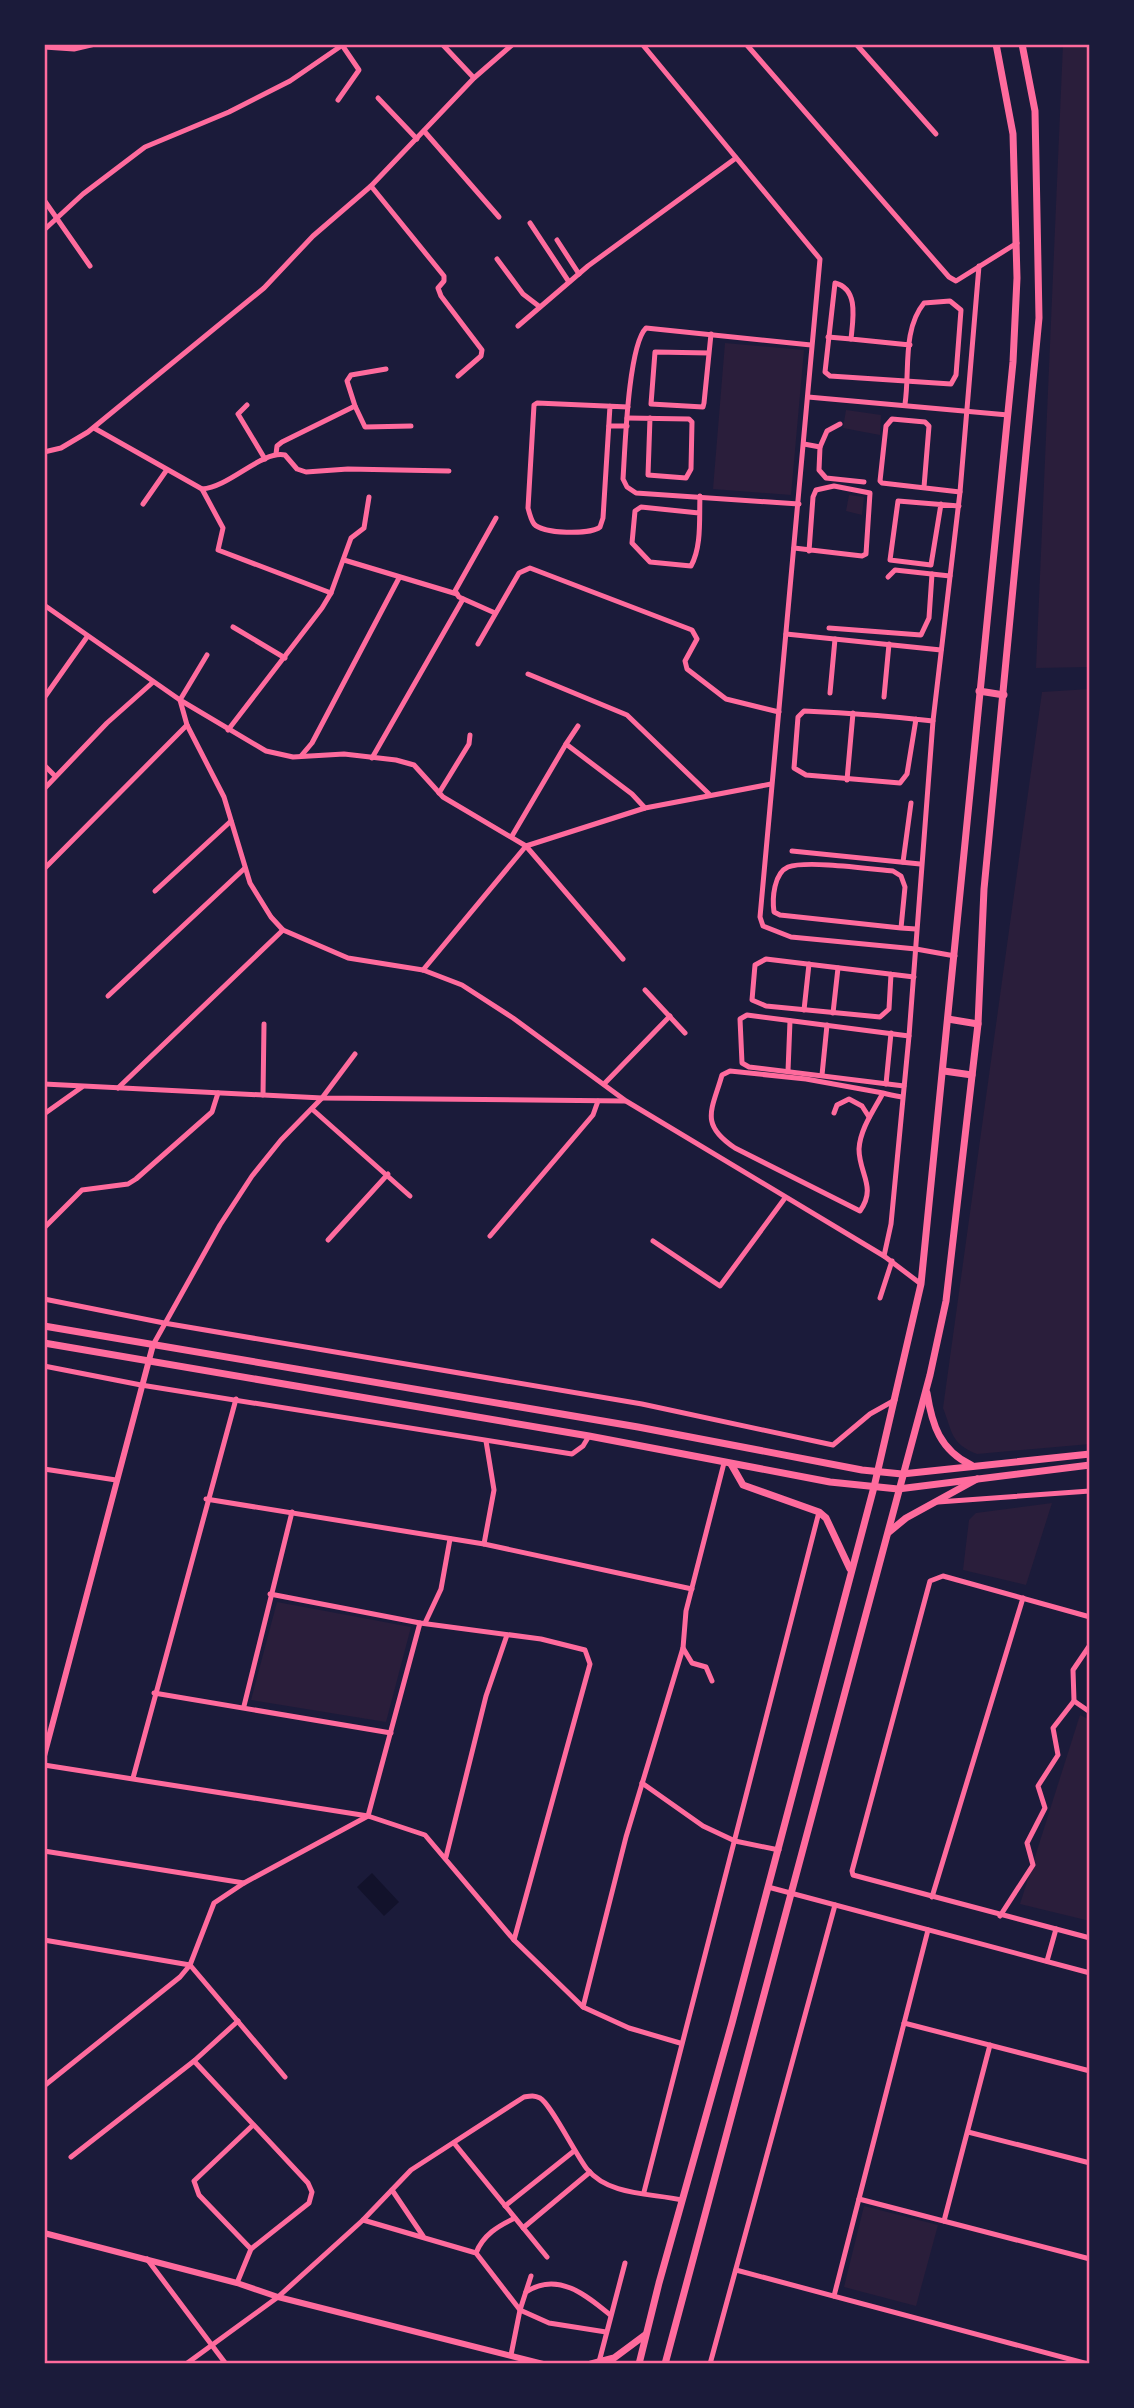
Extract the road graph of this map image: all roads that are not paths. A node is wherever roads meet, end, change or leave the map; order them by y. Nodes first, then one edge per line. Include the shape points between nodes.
1 (95, 44) edge
2 (343, 44) edge
3 (442, 44) edge
4 (513, 44) edge
5 (642, 44) edge
6 (746, 44) edge
7 (856, 44) edge
8 (996, 44) edge
9 (1022, 44) edge
10 (44, 47) edge
11 (474, 78) junction
12 (379, 98) dead end
13 (338, 100) dead end
14 (424, 131) junction
15 (936, 134) dead end
16 (417, 139) junction
17 (736, 158) junction
18 (371, 186) junction
19 (44, 200) edge
20 (58, 217) junction
21 (499, 217) dead end
22 (530, 223) dead end
23 (44, 230) edge
24 (557, 240) dead end
25 (1017, 242) junction
26 (496, 259) dead end
27 (90, 266) dead end
28 (979, 266) junction
29 (579, 274) junction
30 (569, 282) junction
31 (540, 307) junction
32 (518, 327) dead end
33 (711, 334) junction
34 (828, 337) junction
35 (851, 339) junction
36 (811, 345) junction
37 (910, 345) junction
38 (709, 353) junction
39 (386, 369) dead end
40 (458, 376) dead end
41 (908, 379) junction
42 (808, 397) junction
43 (905, 404) junction
44 (247, 405) dead end
45 (355, 406) junction
46 (610, 406) junction
47 (628, 407) junction
48 (967, 411) junction
49 (1008, 415) junction
50 (627, 418) junction
51 (650, 418) junction
52 (840, 424) dead end
53 (411, 426) dead end
54 (609, 426) junction
55 (627, 426) junction
56 (93, 428) junction
57 (804, 444) junction
58 (820, 447) junction
59 (44, 452) edge
60 (276, 454) junction
61 (265, 458) junction
62 (166, 471) junction
63 (449, 471) dead end
64 (864, 482) dead end
65 (924, 487) junction
66 (202, 488) junction
67 (960, 492) junction
68 (700, 496) junction
69 (369, 497) dead end
70 (799, 503) junction
71 (143, 504) dead end
72 (941, 504) junction
73 (958, 506) junction
74 (699, 513) junction
75 (496, 518) dead end
76 (794, 548) junction
77 (809, 551) junction
78 (344, 560) junction
79 (932, 574) junction
80 (950, 576) junction
81 (888, 577) dead end
82 (399, 578) junction
83 (331, 593) junction
84 (457, 594) junction
85 (463, 598) junction
86 (44, 605) edge
87 (495, 613) junction
88 (233, 627) dead end
89 (829, 628) dead end
90 (786, 634) junction
91 (87, 637) junction
92 (835, 639) junction
93 (478, 644) dead end
94 (889, 644) junction
95 (942, 650) junction
96 (207, 655) dead end
97 (285, 658) junction
98 (528, 674) dead end
99 (152, 683) junction
100 (979, 691) junction
101 (830, 693) dead end
102 (1004, 695) junction
103 (884, 697) dead end
104 (44, 698) edge
105 (180, 700) junction
106 (779, 712) junction
107 (853, 713) junction
108 (916, 719) junction
109 (933, 721) junction
110 (187, 725) junction
111 (578, 726) dead end
112 (228, 730) junction
113 (470, 735) dead end
114 (566, 744) junction
115 (301, 756) junction
116 (372, 758) junction
117 (44, 765) edge
118 (55, 776) junction
119 (848, 780) junction
120 (771, 784) junction
121 (44, 789) edge
122 (439, 793) junction
123 (709, 794) junction
124 (911, 803) dead end
125 (645, 808) junction
126 (231, 821) junction
127 (512, 836) junction
128 (526, 846) junction
129 (792, 851) dead end
130 (903, 862) junction
131 (920, 864) junction
132 (245, 868) junction
133 (44, 869) edge
134 (155, 891) dead end
135 (901, 928) junction
136 (916, 929) junction
137 (283, 930) junction
138 (916, 949) junction
139 (954, 956) junction
140 (623, 959) dead end
141 (809, 964) junction
142 (838, 968) junction
143 (423, 970) junction
144 (891, 974) junction
145 (914, 977) junction
146 (645, 990) dead end
147 (108, 996) dead end
148 (804, 1010) junction
149 (833, 1013) junction
150 (670, 1016) junction
151 (948, 1019) junction
152 (790, 1021) junction
153 (264, 1024) dead end
154 (978, 1024) junction
155 (827, 1026) junction
156 (685, 1033) dead end
157 (891, 1033) junction
158 (909, 1036) junction
159 (355, 1054) dead end
160 (788, 1071) junction
161 (944, 1071) junction
162 (822, 1075) junction
163 (972, 1075) junction
164 (44, 1084) edge
165 (604, 1084) junction
166 (887, 1084) junction
167 (904, 1086) junction
168 (82, 1087) junction
169 (118, 1088) junction
170 (218, 1093) junction
171 (883, 1093) junction
172 (263, 1095) junction
173 (902, 1097) junction
174 (322, 1098) junction
175 (598, 1101) junction
176 (626, 1101) junction
177 (312, 1109) junction
178 (834, 1113) dead end
179 (44, 1114) edge
180 (869, 1117) junction
181 (388, 1174) junction
182 (410, 1196) dead end
183 (785, 1198) junction
184 (44, 1228) edge
185 (490, 1236) dead end
186 (328, 1240) dead end
187 (653, 1241) dead end
188 (884, 1256) junction
189 (892, 1261) junction
190 (921, 1284) junction
191 (880, 1298) dead end
192 (44, 1299) edge
193 (164, 1323) junction
194 (44, 1326) edge
195 (44, 1343) edge
196 (153, 1345) junction
197 (147, 1362) junction
198 (44, 1366) edge
199 (141, 1385) junction
200 (926, 1389) junction
201 (236, 1399) junction
202 (895, 1400) junction
203 (589, 1436) junction
204 (486, 1441) junction
205 (1090, 1454) edge
206 (727, 1464) junction
207 (1090, 1465) edge
208 (972, 1466) junction
209 (44, 1469) edge
210 (878, 1471) junction
211 (902, 1474) junction
212 (981, 1477) junction
213 (116, 1480) junction
214 (874, 1486) junction
215 (898, 1489) junction
216 (1090, 1491) edge
217 (206, 1499) junction
218 (937, 1502) junction
219 (292, 1512) junction
220 (819, 1512) junction
221 (885, 1537) junction
222 (450, 1539) junction
223 (484, 1544) junction
224 (850, 1570) junction
225 (692, 1589) junction
226 (270, 1594) junction
227 (1023, 1598) junction
228 (1090, 1617) edge
229 (422, 1623) junction
230 (507, 1634) junction
231 (1090, 1645) edge
232 (683, 1648) junction
233 (712, 1681) dead end
234 (154, 1693) junction
235 (1074, 1701) junction
236 (244, 1706) junction
237 (1090, 1712) edge
238 (391, 1733) junction
239 (44, 1756) edge
240 (44, 1765) edge
241 (133, 1778) junction
242 (642, 1783) junction
243 (369, 1816) junction
244 (735, 1840) junction
245 (779, 1850) junction
246 (44, 1851) edge
247 (446, 1857) junction
248 (244, 1883) junction
249 (768, 1887) junction
250 (791, 1894) junction
251 (932, 1897) junction
252 (835, 1905) junction
253 (1000, 1916) junction
254 (1056, 1929) junction
255 (928, 1930) junction
256 (1090, 1937) edge
257 (44, 1940) edge
258 (514, 1940) junction
259 (1047, 1961) junction
260 (190, 1965) junction
261 (1090, 1973) edge
262 (583, 2007) junction
263 (238, 2021) junction
264 (904, 2023) junction
265 (680, 2043) junction
266 (990, 2045) junction
267 (194, 2062) junction
268 (1090, 2071) edge
269 (285, 2077) dead end
270 (44, 2086) edge
271 (253, 2125) junction
272 (968, 2132) junction
273 (453, 2143) junction
274 (574, 2151) junction
275 (71, 2157) dead end
276 (1090, 2163) edge
277 (590, 2172) junction
278 (392, 2190) junction
279 (644, 2192) junction
280 (859, 2199) junction
281 (682, 2200) junction
282 (505, 2206) junction
283 (515, 2218) junction
284 (363, 2220) junction
285 (944, 2221) junction
286 (523, 2228) junction
287 (44, 2233) edge
288 (423, 2236) junction
289 (251, 2249) junction
290 (476, 2253) junction
291 (547, 2257) dead end
292 (146, 2259) junction
293 (1090, 2259) edge
294 (625, 2263) dead end
295 (736, 2270) junction
296 (531, 2276) dead end
297 (237, 2283) junction
298 (526, 2292) junction
299 (834, 2296) junction
300 (278, 2297) junction
301 (520, 2310) junction
302 (609, 2314) junction
303 (606, 2333) junction
304 (646, 2334) junction
305 (210, 2345) junction
306 (511, 2356) junction
307 (595, 2363) edge
308 (186, 2364) edge
309 (226, 2364) edge
310 (543, 2364) edge
311 (639, 2364) edge
312 (665, 2364) edge
313 (710, 2364) edge
314 (1088, 2364) edge

1 - 10 street
2 - 13 street via 359,70
2 - 20 street via 278,88 145,146
3 - 11 street
4 - 11 street
5 - 17 street
6 - 28 street via 949,277 956,281
7 - 15 street
8 - 25 main road via 1013,134
9 - 102 main road via 1035,111 1039,318
11 - 14 street
12 - 16 street
14 - 16 street
14 - 21 street
16 - 18 street
17 - 29 street
17 - 36 street via 820,259
18 - 40 street via 444,276 438,288 441,296 482,350 478,360
18 - 56 street via 313,236 264,288
19 - 20 street
20 - 23 street
20 - 27 street
22 - 30 street
24 - 29 street
25 - 28 street
25 - 49 main road
26 - 31 street via 523,294
28 - 48 street
29 - 30 street
30 - 31 street
31 - 32 street
33 - 36 street
33 - 38 street
33 - 47 street via 646,328 639,339
34 - 35 street
34 - 35 street via 835,283 851,295
34 - 41 street via 827,374
35 - 37 street
36 - 42 street
37 - 41 street
37 - 41 street via 912,321 924,303 956,303 961,310 955,381
38 - 38 street via 703,407 651,404 655,352
39 - 45 street via 347,379
41 - 43 street
42 - 43 street
42 - 57 street
43 - 48 street
44 - 61 street via 238,414
45 - 53 street via 365,427
45 - 60 street via 282,442
46 - 47 street
46 - 54 street
46 - 54 street via 534,405 528,508 534,524 583,534 600,527
47 - 50 street
48 - 49 street
48 - 67 street
49 - 100 main road
50 - 51 street
50 - 55 street
51 - 51 street via 692,422 691,469 686,478 648,475
52 - 58 street via 827,431
54 - 55 street
55 - 68 street via 623,479 627,487 636,493
56 - 59 street via 61,448
56 - 62 street
57 - 58 street
57 - 70 street
58 - 64 street via 821,475
60 - 61 street
60 - 63 street via 285,455 297,469 306,471
61 - 66 street via 227,482
62 - 66 street
62 - 71 street
65 - 65 street via 880,481 886,425 892,419 929,426
65 - 67 street
66 - 83 street via 223,528 218,550
67 - 73 street
68 - 70 street
68 - 74 street
69 - 78 street via 364,528 351,538
70 - 76 street
72 - 72 street via 898,501 890,560 934,563
72 - 73 street
73 - 80 street
74 - 74 street via 641,507 635,512 632,543 650,562 691,566
75 - 84 street via 457,586
76 - 77 street
76 - 90 street
77 - 77 street via 866,554 870,493 834,486 816,490
78 - 82 street
78 - 83 street
79 - 80 street
79 - 81 street via 895,570
79 - 89 street via 929,618 921,635
80 - 95 street
82 - 84 street
82 - 115 street
83 - 97 street
84 - 85 street
85 - 87 street
85 - 116 street
86 - 91 street
87 - 93 street
87 - 106 street via 524,568 536,570 692,630 697,639 685,661 687,669 726,699
88 - 97 street
90 - 92 street
90 - 106 street
91 - 99 street
91 - 104 street
92 - 94 street
92 - 101 street
94 - 95 street
94 - 103 street
95 - 109 street
96 - 105 street
97 - 112 street
98 - 123 street via 627,715
99 - 105 street
99 - 118 street
100 - 102 main road
100 - 139 main road
102 - 154 main road via 984,889
105 - 110 street
105 - 112 street
106 - 120 street
107 - 108 street
107 - 119 street
107 - 119 street via 800,713 794,764 806,775
108 - 109 street
108 - 119 street via 904,781
109 - 131 street
110 - 126 street via 218,782
110 - 133 street
111 - 114 street
112 - 115 street via 266,751
113 - 122 street
114 - 125 street
114 - 127 street
115 - 116 street
116 - 122 street via 414,765
117 - 118 street
118 - 121 street
120 - 123 street
120 - 138 street via 758,907 763,926 791,937
122 - 127 street
123 - 125 street
124 - 130 street
125 - 128 street
126 - 132 street
126 - 134 street
127 - 128 street
128 - 140 street
128 - 143 street
129 - 130 street
130 - 131 street
131 - 136 street
132 - 137 street via 258,898
132 - 147 street
135 - 135 street via 905,887 893,871 802,865 787,867 778,876 773,905 780,915
135 - 136 street
136 - 138 street
137 - 143 street via 348,958
137 - 169 street
138 - 139 street
138 - 145 street
139 - 151 main road
141 - 142 street
141 - 148 street
141 - 148 street via 766,959 755,965 754,972 752,1000 756,1004
142 - 144 street
142 - 149 street
143 - 165 street via 462,985 513,1017
144 - 145 street
144 - 149 street via 886,1015
145 - 158 street
146 - 150 street
148 - 149 street
150 - 156 street
150 - 165 street
151 - 154 main road
151 - 161 main road
152 - 155 street
152 - 160 street
152 - 160 street via 747,1015 740,1019 742,1063
153 - 172 street
154 - 163 main road
155 - 157 street
155 - 162 street
157 - 158 street
157 - 166 street
158 - 167 street
159 - 174 street
160 - 162 street
161 - 163 main road
161 - 190 main road
162 - 166 street
163 - 200 main road via 946,1301
164 - 168 street
165 - 176 street
166 - 167 street
167 - 173 street
168 - 169 street
168 - 179 street
169 - 170 street
170 - 172 street
170 - 184 street via 212,1112 136,1179 82,1191
171 - 173 street
171 - 180 street
171 - 180 street via 730,1071 722,1075 710,1115 711,1128 735,1148 860,1211 868,1200 869,1183 860,1164 859,1146
172 - 174 street
173 - 188 street
174 - 175 street
174 - 177 street
175 - 176 street
175 - 185 street via 593,1115
176 - 183 street
177 - 181 street
177 - 193 street via 252,1176
178 - 180 street via 837,1105 849,1099
181 - 182 street
181 - 186 street
183 - 187 street via 720,1286
183 - 188 street
188 - 189 street
189 - 190 street
189 - 191 street
190 - 202 main road
192 - 193 street
193 - 196 street
193 - 202 street via 642,1404 833,1446 870,1414
194 - 196 main road
195 - 197 main road
196 - 197 street
196 - 210 main road
197 - 199 street
197 - 203 main road
198 - 199 street
199 - 201 street
199 - 213 street
200 - 208 main road via 942,1442
200 - 211 main road
201 - 204 street
201 - 217 street
202 - 210 main road
203 - 204 street via 572,1454
203 - 206 main road
204 - 223 street via 494,1490
205 - 208 main road
206 - 214 main road
206 - 220 main road via 743,1485
206 - 225 street
207 - 212 main road
208 - 211 main road
209 - 213 street
210 - 211 main road
210 - 214 main road
211 - 215 main road
212 - 215 main road
212 - 218 main road
213 - 239 street
214 - 215 main road
214 - 224 main road
215 - 221 main road
216 - 218 street
217 - 219 street
217 - 234 street
218 - 221 main road via 895,1525
219 - 222 street
219 - 226 street
220 - 224 main road
220 - 244 street
221 - 250 main road
222 - 223 street
222 - 229 street via 441,1589
223 - 225 street
224 - 245 main road
225 - 232 street
226 - 229 street
226 - 236 street
227 - 228 street
227 - 251 street
227 - 251 street via 943,1576 928,1583 852,1872
229 - 230 street
229 - 238 street
230 - 247 street via 486,1696
230 - 258 street via 574,1646 585,1650 590,1664
231 - 235 street via 1073,1670
232 - 233 street via 692,1663 706,1668
232 - 242 street
234 - 236 street
234 - 241 street
235 - 237 street
235 - 253 street via 1053,1728 1058,1755 1038,1786 1045,1808 1027,1843 1033,1865
236 - 238 street
238 - 243 street
240 - 241 street
241 - 243 street
242 - 244 street via 703,1826
242 - 262 street
243 - 247 street via 425,1835
243 - 248 street
244 - 245 street
244 - 265 street
245 - 249 main road
246 - 248 street
247 - 258 street
248 - 260 street via 210,1909
249 - 250 street
249 - 281 main road
250 - 252 street
250 - 312 main road
251 - 253 street
252 - 255 street
252 - 295 street
253 - 254 street
254 - 256 street
254 - 259 street
255 - 259 street
255 - 264 street
257 - 260 street
258 - 262 street
259 - 261 street
260 - 263 street
260 - 270 street
262 - 265 street via 629,2028
263 - 267 street
263 - 269 street
264 - 266 street
264 - 280 street
265 - 279 street
266 - 268 street
266 - 272 street
267 - 271 street
267 - 275 street
271 - 289 street via 194,2181 199,2195
271 - 289 street via 312,2192 309,2203
272 - 276 street
272 - 285 street
273 - 274 street via 532,2095 542,2099
273 - 278 street via 411,2170
273 - 282 street
274 - 277 street
274 - 282 street
277 - 279 street via 609,2187
277 - 286 street
278 - 284 street
278 - 288 street
279 - 281 street
280 - 285 street
280 - 299 street
281 - 304 main road
282 - 283 street
283 - 286 street
283 - 290 street via 497,2226 479,2243
284 - 288 street
284 - 300 street
285 - 293 street
286 - 291 street
287 - 292 street
288 - 290 street
289 - 297 street
290 - 301 street
292 - 297 street
292 - 305 street
294 - 302 street
295 - 299 street
295 - 313 street
296 - 298 street
297 - 300 street
298 - 301 street
298 - 302 street via 534,2287 573,2286
299 - 314 street
300 - 305 street
300 - 306 street
301 - 303 street via 549,2323
301 - 306 street
302 - 303 street
303 - 307 street
304 - 307 main road via 614,2358
304 - 311 main road
305 - 308 street
305 - 309 street
306 - 310 street

